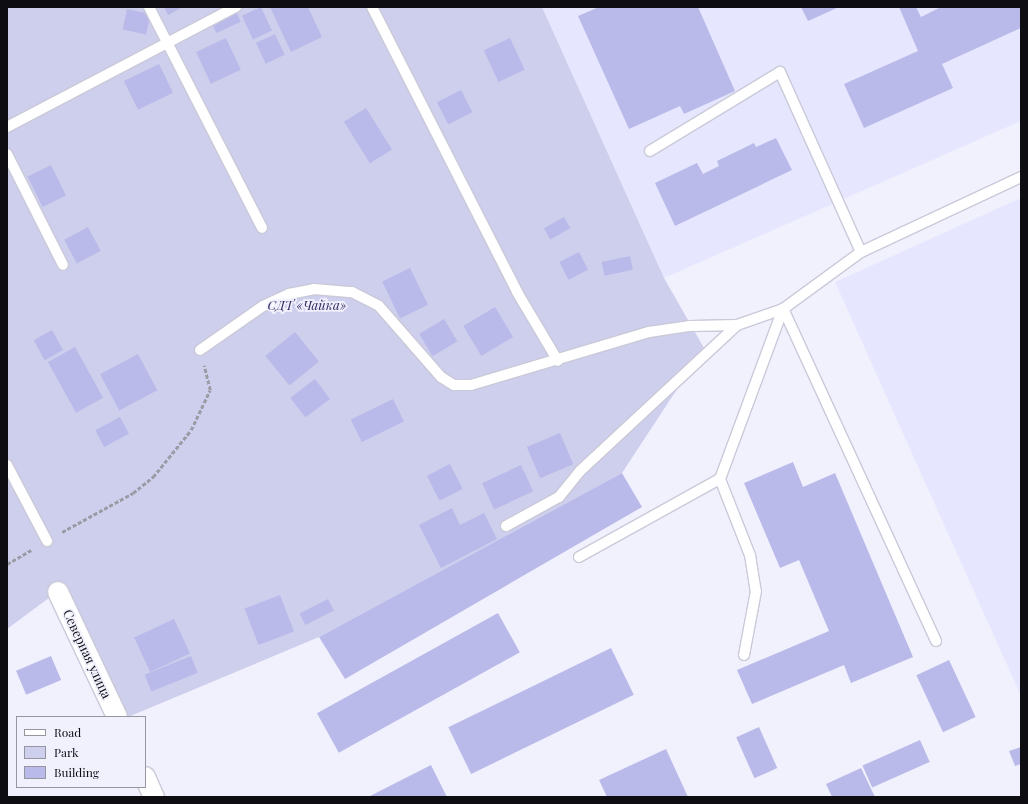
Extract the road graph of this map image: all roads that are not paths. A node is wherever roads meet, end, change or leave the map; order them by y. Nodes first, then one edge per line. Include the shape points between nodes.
1 (149, 7) edge
2 (236, 7) edge
3 (372, 7) edge
4 (168, 42) junction
5 (7, 127) edge
6 (650, 151) dead end
7 (7, 154) edge
8 (1021, 177) edge
9 (262, 228) dead end
10 (861, 252) junction
11 (64, 265) dead end
12 (783, 309) junction
13 (737, 325) junction
14 (200, 350) road end
15 (558, 361) junction
16 (7, 465) edge
17 (720, 479) junction
18 (506, 526) dead end
19 (47, 540) road end
20 (579, 557) dead end
21 (58, 592) dead end
22 (936, 641) dead end
23 (744, 655) dead end
24 (117, 716) edge
25 (146, 779) edge
26 (154, 797) edge

1 - 4 lane
2 - 4 lane
3 - 15 lane via 517,292
4 - 5 lane
4 - 9 lane
6 - 10 lane via 780,72
7 - 11 lane
8 - 10 lane
10 - 12 lane
12 - 13 lane
12 - 17 lane
12 - 22 lane
13 - 15 lane via 689,326 649,332
13 - 18 lane via 580,471 559,497
14 - 15 lane via 262,306 289,294 314,289 352,292 379,306 440,377 454,385 471,385
16 - 19 lane
17 - 20 lane
17 - 23 lane via 750,555 756,591
21 - 24 street, Северная улица
25 - 26 street

